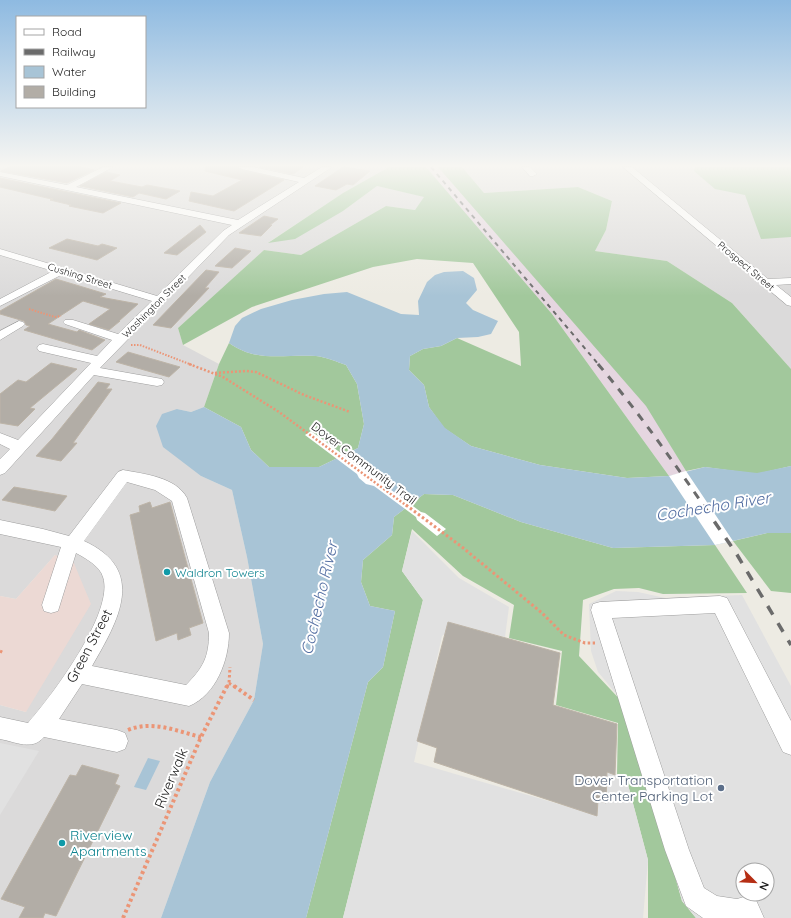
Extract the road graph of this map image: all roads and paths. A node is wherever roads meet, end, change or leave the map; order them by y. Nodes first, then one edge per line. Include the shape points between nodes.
1 (174, 210) edge
2 (259, 210) edge
3 (679, 210) edge
4 (238, 223) junction
5 (0, 252) edge
6 (61, 271) junction
7 (791, 281) edge
8 (766, 282) junction
9 (160, 300) junction
10 (0, 303) edge
11 (791, 303) edge
12 (29, 309) dead end
13 (55, 317) dead end
14 (69, 322) dead end
15 (19, 324) dead end
16 (0, 336) edge
17 (121, 340) junction
18 (43, 348) dead end
19 (96, 365) junction
20 (213, 373) junction
21 (157, 382) dead end
22 (350, 412) dead end
23 (0, 438) edge
24 (20, 448) junction
25 (0, 469) edge
26 (0, 527) edge
27 (72, 544) junction
28 (51, 605) dead end
29 (612, 644) junction
30 (219, 649) junction
31 (77, 673) junction
32 (228, 683) junction
33 (254, 700) dead end
34 (0, 728) edge
35 (37, 730) junction
36 (201, 738) junction
37 (116, 741) joint
38 (791, 744) edge
39 (123, 918) edge
40 (751, 918) edge

1 - 4 street
2 - 4 street, Washington Street
3 - 8 street, Prospect Street
4 - 9 street, Washington Street
5 - 6 street, Cushing Street
6 - 9 street, Cushing Street
6 - 10 street
7 - 8 street
8 - 11 street, Prospect Street
9 - 17 street, Washington Street
12 - 13 path
14 - 17 street
15 - 16 street
17 - 19 street, Washington Street
17 - 20 path, Dover Community Trail
18 - 19 street
19 - 21 street
19 - 24 street, Washington Street
20 - 22 path via 256,372 304,395
20 - 29 path, Dover Community Trail via 244,389 297,424 462,547 542,613 564,635 585,643
23 - 24 street
24 - 25 street, Washington Street
26 - 27 street, Green Street
27 - 28 street via 67,552
27 - 30 street via 123,476 150,482 176,494 219,633
27 - 31 street, Green Street via 103,562 109,569 113,579 114,596 109,613
29 - 38 street via 600,610 720,604
29 - 40 street via 677,850 695,897 713,909 737,912 747,909
30 - 31 street via 209,674 189,696
30 - 32 path, Riverwalk via 226,655 230,665
31 - 35 street, Green Street
32 - 33 path
32 - 36 path, Riverwalk
34 - 35 street
35 - 37 street
36 - 37 path via 149,724 135,726
36 - 39 path, Riverwalk

